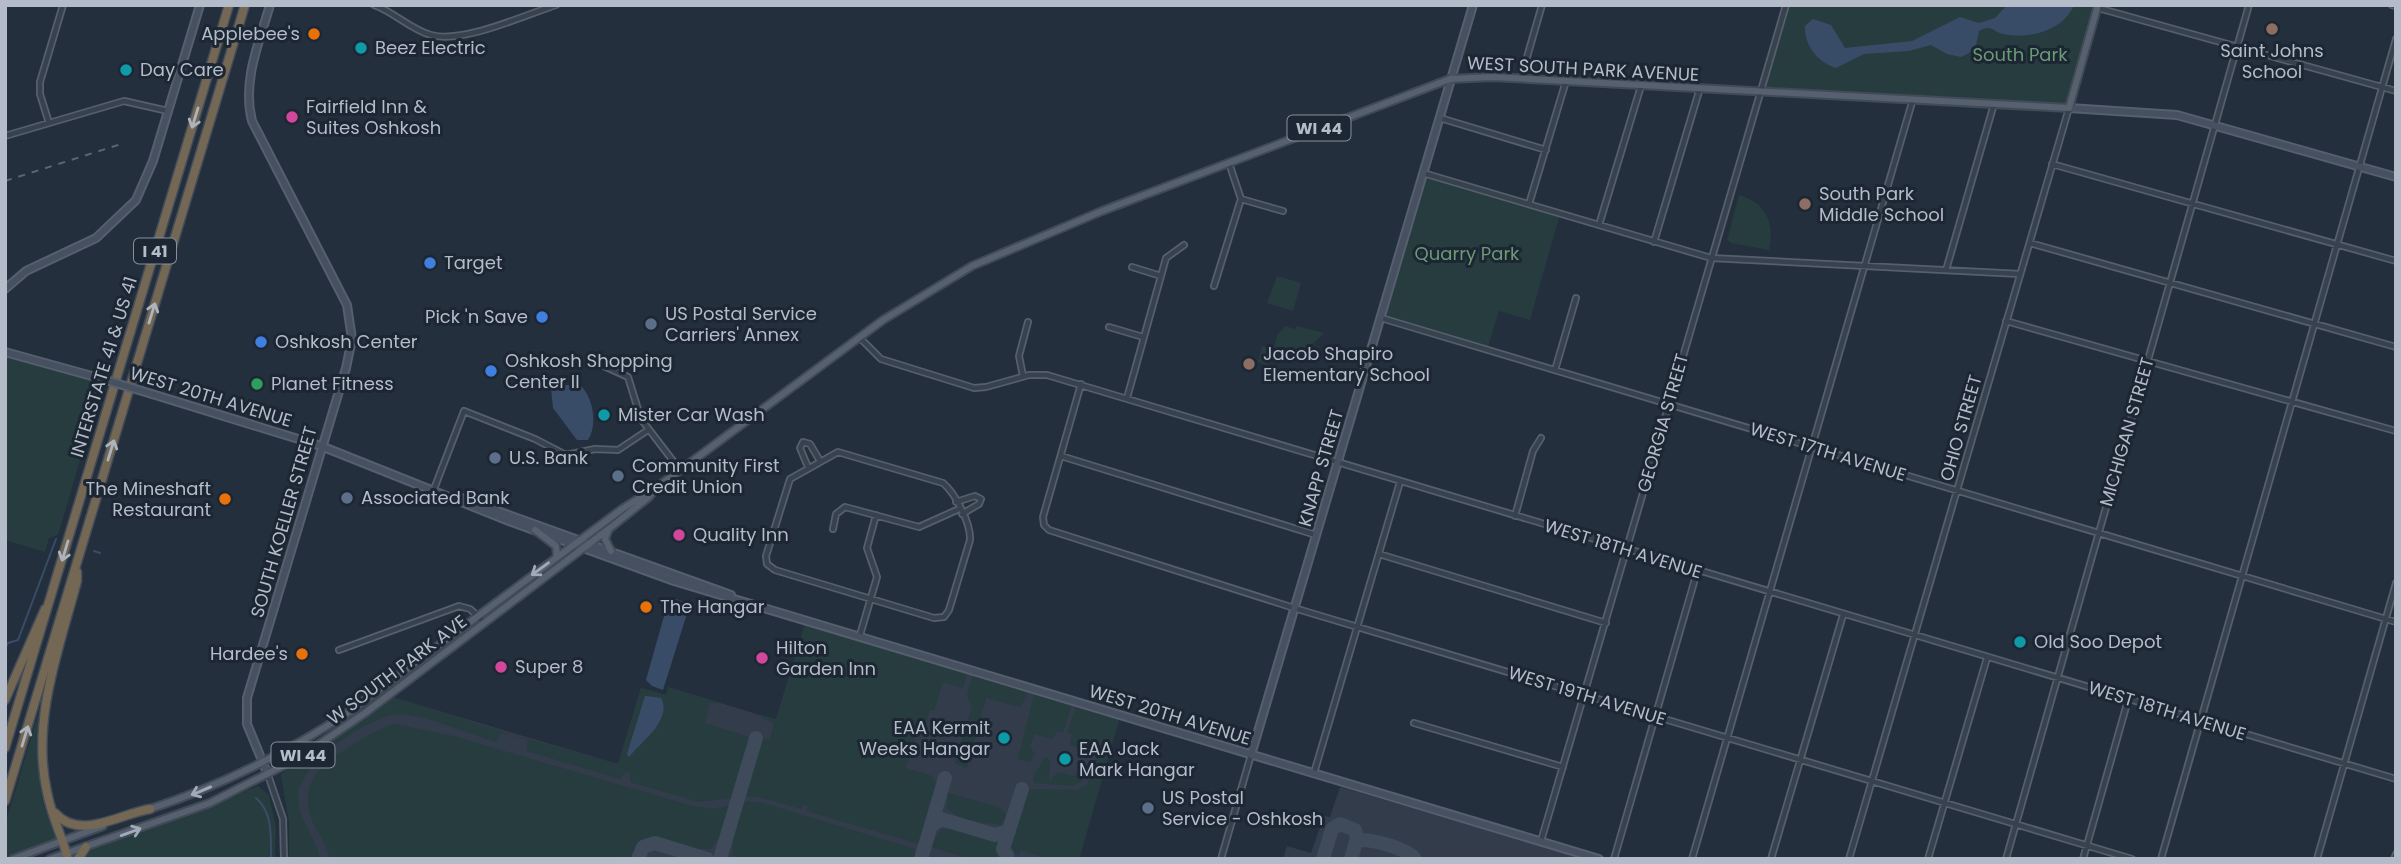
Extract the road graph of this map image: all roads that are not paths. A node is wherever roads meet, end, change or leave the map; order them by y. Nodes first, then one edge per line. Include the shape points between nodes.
1 (63, 5) edge
2 (201, 5) edge
3 (229, 5) edge
4 (245, 5) edge
5 (270, 5) edge
6 (374, 5) edge
7 (556, 5) edge
8 (1473, 5) edge
9 (1542, 5) edge
10 (1786, 5) edge
11 (2249, 5) edge
12 (2098, 6) edge
13 (2396, 39) edge
14 (2237, 46) junction
15 (1450, 79) junction
16 (1520, 79) junction
17 (1566, 81) junction
18 (1641, 86) junction
19 (1700, 88) junction
20 (2382, 88) junction
21 (1759, 92) junction
22 (2396, 92) edge
23 (1913, 99) junction
24 (1994, 104) junction
25 (2069, 108) junction
26 (167, 111) junction
27 (1440, 118) junction
28 (49, 123) junction
29 (2215, 125) junction
30 (5, 136) edge
31 (1546, 150) junction
32 (1228, 163) junction
33 (2052, 164) junction
34 (2359, 167) junction
35 (1423, 173) junction
36 (2396, 177) edge
37 (1241, 199) junction
38 (2192, 203) junction
39 (1529, 204) junction
40 (1283, 211) dead end
41 (1599, 226) junction
42 (1654, 242) junction
43 (2029, 243) junction
44 (2337, 244) junction
45 (1184, 245) dead end
46 (1711, 258) junction
47 (2396, 261) edge
48 (1865, 266) junction
49 (1132, 267) dead end
50 (1946, 270) junction
51 (2020, 274) junction
52 (1161, 276) junction
53 (2170, 282) junction
54 (1214, 286) dead end
55 (5, 289) edge
56 (1577, 299) dead end
57 (1380, 318) junction
58 (2006, 321) junction
59 (1028, 322) dead end
60 (2314, 324) junction
61 (1109, 327) dead end
62 (859, 337) junction
63 (1143, 337) junction
64 (2396, 347) edge
65 (5, 352) edge
66 (2148, 361) junction
67 (604, 366) dead end
68 (1556, 370) junction
69 (1023, 376) junction
70 (1080, 384) junction
71 (1127, 398) junction
72 (2292, 401) junction
73 (1669, 404) junction
74 (648, 430) junction
75 (2396, 431) edge
76 (1541, 438) dead end
77 (321, 446) junction
78 (1813, 448) junction
79 (1061, 456) junction
80 (820, 461) junction
81 (1337, 463) junction
82 (808, 467) junction
83 (680, 471) junction
84 (1400, 482) junction
85 (656, 488) junction
86 (434, 489) junction
87 (1958, 491) junction
88 (446, 494) junction
89 (956, 502) junction
90 (960, 511) junction
91 (876, 515) junction
92 (1515, 516) junction
93 (610, 528) junction
94 (833, 529) dead end
95 (535, 530) junction
96 (2098, 533) junction
97 (1317, 535) junction
98 (577, 542) junction
99 (589, 543) junction
100 (582, 548) junction
101 (1626, 550) junction
102 (611, 551) junction
103 (1379, 554) junction
104 (557, 556) junction
105 (76, 567) junction
106 (1697, 572) junction
107 (2242, 575) junction
108 (2396, 583) edge
109 (1771, 593) junction
110 (504, 596) joint
111 (733, 596) junction
112 (871, 600) junction
113 (510, 603) joint
114 (49, 604) junction
115 (1294, 608) junction
116 (1843, 615) junction
117 (478, 616) junction
118 (2386, 619) junction
119 (484, 622) junction
120 (2396, 622) edge
121 (1606, 623) junction
122 (1357, 627) junction
123 (860, 635) junction
124 (1914, 637) junction
125 (339, 650) dead end
126 (1987, 657) junction
127 (2057, 678) junction
128 (1584, 695) junction
129 (5, 700) edge
130 (2128, 700) junction
131 (1656, 716) junction
132 (2200, 721) junction
133 (1413, 723) dead end
134 (1727, 738) junction
135 (5, 748) edge
136 (1251, 755) junction
137 (1800, 760) junction
138 (264, 764) junction
139 (2344, 765) junction
140 (1563, 767) junction
141 (1314, 774) junction
142 (268, 775) junction
143 (2396, 779) edge
144 (1872, 781) junction
145 (5, 801) edge
146 (1944, 802) junction
147 (51, 807) junction
148 (150, 809) junction
149 (2016, 824) junction
150 (62, 841) junction
151 (1541, 841) junction
152 (2087, 845) junction
153 (86, 847) junction
154 (67, 856) edge
155 (13, 859) edge
156 (50, 859) edge
157 (78, 859) edge
158 (284, 859) edge
159 (1221, 859) edge
160 (1600, 859) edge
161 (1614, 859) edge
162 (1692, 859) edge
163 (1771, 859) edge
164 (1849, 859) edge
165 (1928, 859) edge
166 (2006, 859) edge
167 (2083, 859) edge
168 (2133, 859) edge
169 (2161, 859) edge
170 (2317, 859) edge

1 - 28 street via 40,82
2 - 26 street
3 -> 114 highway, INTERSTATE 41 & US 41 / I 41
105 -> 4 highway, INTERSTATE 41 & US 41 / I 41
5 - 77 street, SOUTH KOELLER STREET via 250,75 252,121 344,298 351,322 349,356
6 - 7 street via 420,31 444,37
8 - 15 street, KNAPP STREET
9 - 16 street
10 - 21 street, GEORGIA STREET
11 - 14 street, MICHIGAN STREET
12 - 14 street
12 - 25 main road, OHIO STREET
13 - 20 street
14 - 20 street
14 - 29 street, MICHIGAN STREET
15 - 16 main road, WEST SOUTH PARK AVENUE / WI 44
15 - 27 street, KNAPP STREET
15 - 32 main road, WEST SOUTH PARK AVENUE / WI 44
16 - 17 main road, WEST SOUTH PARK AVENUE / WI 44
17 - 18 main road, WEST SOUTH PARK AVENUE / WI 44
17 - 31 street
18 - 19 main road, WEST SOUTH PARK AVENUE / WI 44
18 - 41 street
19 - 21 main road, WEST SOUTH PARK AVENUE / WI 44
19 - 42 street
20 - 22 street
20 - 34 street
21 - 23 main road, WEST SOUTH PARK AVENUE / WI 44
21 - 46 street, GEORGIA STREET
23 - 24 main road, WEST SOUTH PARK AVENUE / WI 44
23 - 48 street
24 - 25 main road, WEST SOUTH PARK AVENUE / WI 44
24 - 50 street
25 - 29 street, WEST SOUTH PARK AVENUE via 2177,115
25 - 33 street, OHIO STREET
26 - 28 street via 124,101
26 - 55 street via 145,182 123,216 96,238 26,271
27 - 31 street
27 - 35 street, KNAPP STREET
28 - 30 street
29 - 34 street, WEST SOUTH PARK AVENUE
29 - 38 street, MICHIGAN STREET
31 - 39 street
32 - 37 street
32 - 62 main road, WEST SOUTH PARK AVENUE / WI 44 via 993,256 925,292
33 - 38 street
33 - 43 street, OHIO STREET
34 - 36 street, WEST SOUTH PARK AVENUE
34 - 44 street
35 - 39 street
35 - 57 street, KNAPP STREET
37 - 40 street
37 - 54 street
38 - 44 street
38 - 53 street, MICHIGAN STREET
39 - 41 street
41 - 42 street
42 - 46 street
43 - 51 street, OHIO STREET
43 - 53 street
44 - 47 street
44 - 60 street
45 - 52 street via 1169,255
46 - 48 street
46 - 73 street, GEORGIA STREET
48 - 50 street
48 - 78 street
49 - 52 street
50 - 51 street
51 - 58 street, OHIO STREET
52 - 63 street
53 - 60 street
53 - 66 street, MICHIGAN STREET
56 - 68 street
57 - 68 street, WEST 17TH AVENUE
57 - 81 street, KNAPP STREET
58 - 66 street
58 - 87 street, OHIO STREET
59 - 69 street via 1019,356
60 - 64 street
60 - 72 street
61 - 63 street
62 - 69 street, WEST 18TH AVENUE via 881,359 968,386 986,387
62 - 83 main road, WEST SOUTH PARK AVENUE / WI 44
63 - 71 street
65 - 77 street, WEST 20TH AVENUE, bridge
66 - 72 street
66 - 96 street, MICHIGAN STREET
67 - 74 street via 628,377
68 - 73 street, WEST 17TH AVENUE
69 - 70 street, WEST 18TH AVENUE via 1041,374
70 - 71 street, WEST 18TH AVENUE
70 - 79 street
71 - 81 street, WEST 18TH AVENUE
72 - 75 street
72 - 107 street
73 - 78 street, WEST 17TH AVENUE
73 - 101 street, GEORGIA STREET
74 - 83 street
74 - 86 street via 618,450 566,455 464,411
76 - 92 street
77 - 86 street, WEST 20TH AVENUE
77 - 138 street, SOUTH KOELLER STREET via 247,698 247,724
78 - 87 street, WEST 17TH AVENUE
78 - 109 street
79 - 97 street
79 - 115 street, WEST 19TH AVENUE via 1043,516 1049,530
80 - 82 street
80 - 82 street via 810,444 803,442 800,448
80 - 89 street via 838,452 847,453 943,482
81 - 84 street, WEST 18TH AVENUE
81 - 97 street, KNAPP STREET
82 - 112 street via 788,483 767,564
83 - 85 main road, WEST SOUTH PARK AVENUE / WI 44
84 - 92 street, WEST 18TH AVENUE
84 - 103 street
85 - 93 main road, WEST SOUTH PARK AVENUE / WI 44
85 - 98 main road, WEST SOUTH PARK AVENUE / WI 44
86 - 88 street, WEST 20TH AVENUE
87 - 96 street, WEST 17TH AVENUE
87 - 124 street, OHIO STREET
88 - 95 street, WEST 20TH AVENUE
88 - 98 street, WEST 20TH AVENUE
89 - 90 street
89 - 90 street via 975,496 981,499
90 - 91 street via 919,527
90 - 112 street via 970,540 948,613 934,618
91 - 94 street via 845,508 836,514
91 - 112 street via 867,548 877,574
92 - 101 street, WEST 18TH AVENUE
93 - 99 main road, WEST SOUTH PARK AVENUE / WI 44
93 - 102 main road via 604,539
95 - 98 street, WEST 20TH AVENUE
95 - 104 main road via 556,545
96 - 107 street, WEST 17TH AVENUE
96 - 127 street, MICHIGAN STREET
97 - 115 street, KNAPP STREET
98 - 99 street, WEST 20TH AVENUE
98 - 100 street, WEST 20TH AVENUE
98 - 104 main road, WEST SOUTH PARK AVENUE / WI 44
99 - 100 main road, WEST SOUTH PARK AVENUE / WI 44
99 - 102 street, WEST 20TH AVENUE
100 - 111 street, WEST 20TH AVENUE
100 - 113 main road, WEST SOUTH PARK AVENUE / WI 44
101 - 106 street, WEST 18TH AVENUE
101 - 121 street, GEORGIA STREET
102 - 111 street, WEST 20TH AVENUE
103 - 121 street
103 - 122 street
104 -> 110 main road, WEST SOUTH PARK AVENUE / WI 44
145 -> 105 highway, I 41
105 - 147 highway via 77,581 43,716 42,761
106 - 109 street, WEST 18TH AVENUE
106 - 131 street
107 - 118 street, WEST 17TH AVENUE
107 - 132 street
108 - 118 street
109 - 116 street, WEST 18TH AVENUE
109 - 134 street
110 - 117 main road, W SOUTH PARK AVE / WI 44
111 - 123 street, WEST 20TH AVENUE
112 - 123 street
113 - 119 main road, W SOUTH PARK AVE / WI 44
114 - 129 highway via 40,615
114 - 135 highway, I 41
115 - 122 street, WEST 19TH AVENUE
115 - 136 street, KNAPP STREET
116 - 124 street, WEST 18TH AVENUE
116 - 137 street
117 - 119 street
117 - 125 street via 470,609 451,608
117 - 138 main road, W SOUTH PARK AVE / WI 44 via 349,712
118 - 120 street, WEST 17TH AVENUE
118 - 139 street
119 - 142 main road, W SOUTH PARK AVE / WI 44 via 334,736
121 - 128 street, GEORGIA STREET
122 - 128 street, WEST 19TH AVENUE
122 - 141 street
123 - 136 street, WEST 20TH AVENUE
124 - 126 street, WEST 18TH AVENUE
124 - 144 street, OHIO STREET
126 - 127 street, WEST 18TH AVENUE
126 - 146 street
127 - 130 street, WEST 18TH AVENUE
127 - 149 street, MICHIGAN STREET
128 - 131 street, WEST 19TH AVENUE
128 - 140 street, GEORGIA STREET
130 - 132 street, WEST 18TH AVENUE
130 - 152 street
131 - 134 street, WEST 19TH AVENUE
131 - 161 street
132 - 139 street, WEST 18TH AVENUE
132 - 169 street
133 - 140 street
134 - 137 street, WEST 19TH AVENUE
134 - 162 street
136 - 141 street, WEST 20TH AVENUE
136 - 159 street, KNAPP STREET
137 - 144 street, WEST 19TH AVENUE
137 - 163 street
138 - 142 street, SOUTH KOELLER STREET
138 -> 148 main road, W SOUTH PARK AVE / WI 44
139 - 143 street, WEST 18TH AVENUE
139 - 170 street
140 - 151 street, GEORGIA STREET
141 - 151 street, WEST 20TH AVENUE
153 -> 142 main road, W SOUTH PARK AVE / WI 44 via 186,813
142 - 158 street via 283,819
144 - 146 street, WEST 19TH AVENUE
144 - 164 street, OHIO STREET
146 - 149 street, WEST 19TH AVENUE
146 - 165 street
147 - 148 highway via 62,820 78,827
147 - 150 highway
148 - 150 main road, W SOUTH PARK AVE / WI 44
149 - 152 street, WEST 19TH AVENUE
149 - 166 street, MICHIGAN STREET
150 - 154 highway
150 - 155 main road, WI 44
151 - 160 street, WEST 20TH AVENUE
152 - 167 street
152 - 168 street, WEST 19TH AVENUE
153 - 154 main road, W SOUTH PARK AVE / WI 44
153 - 157 highway
154 - 156 main road, WI 44

